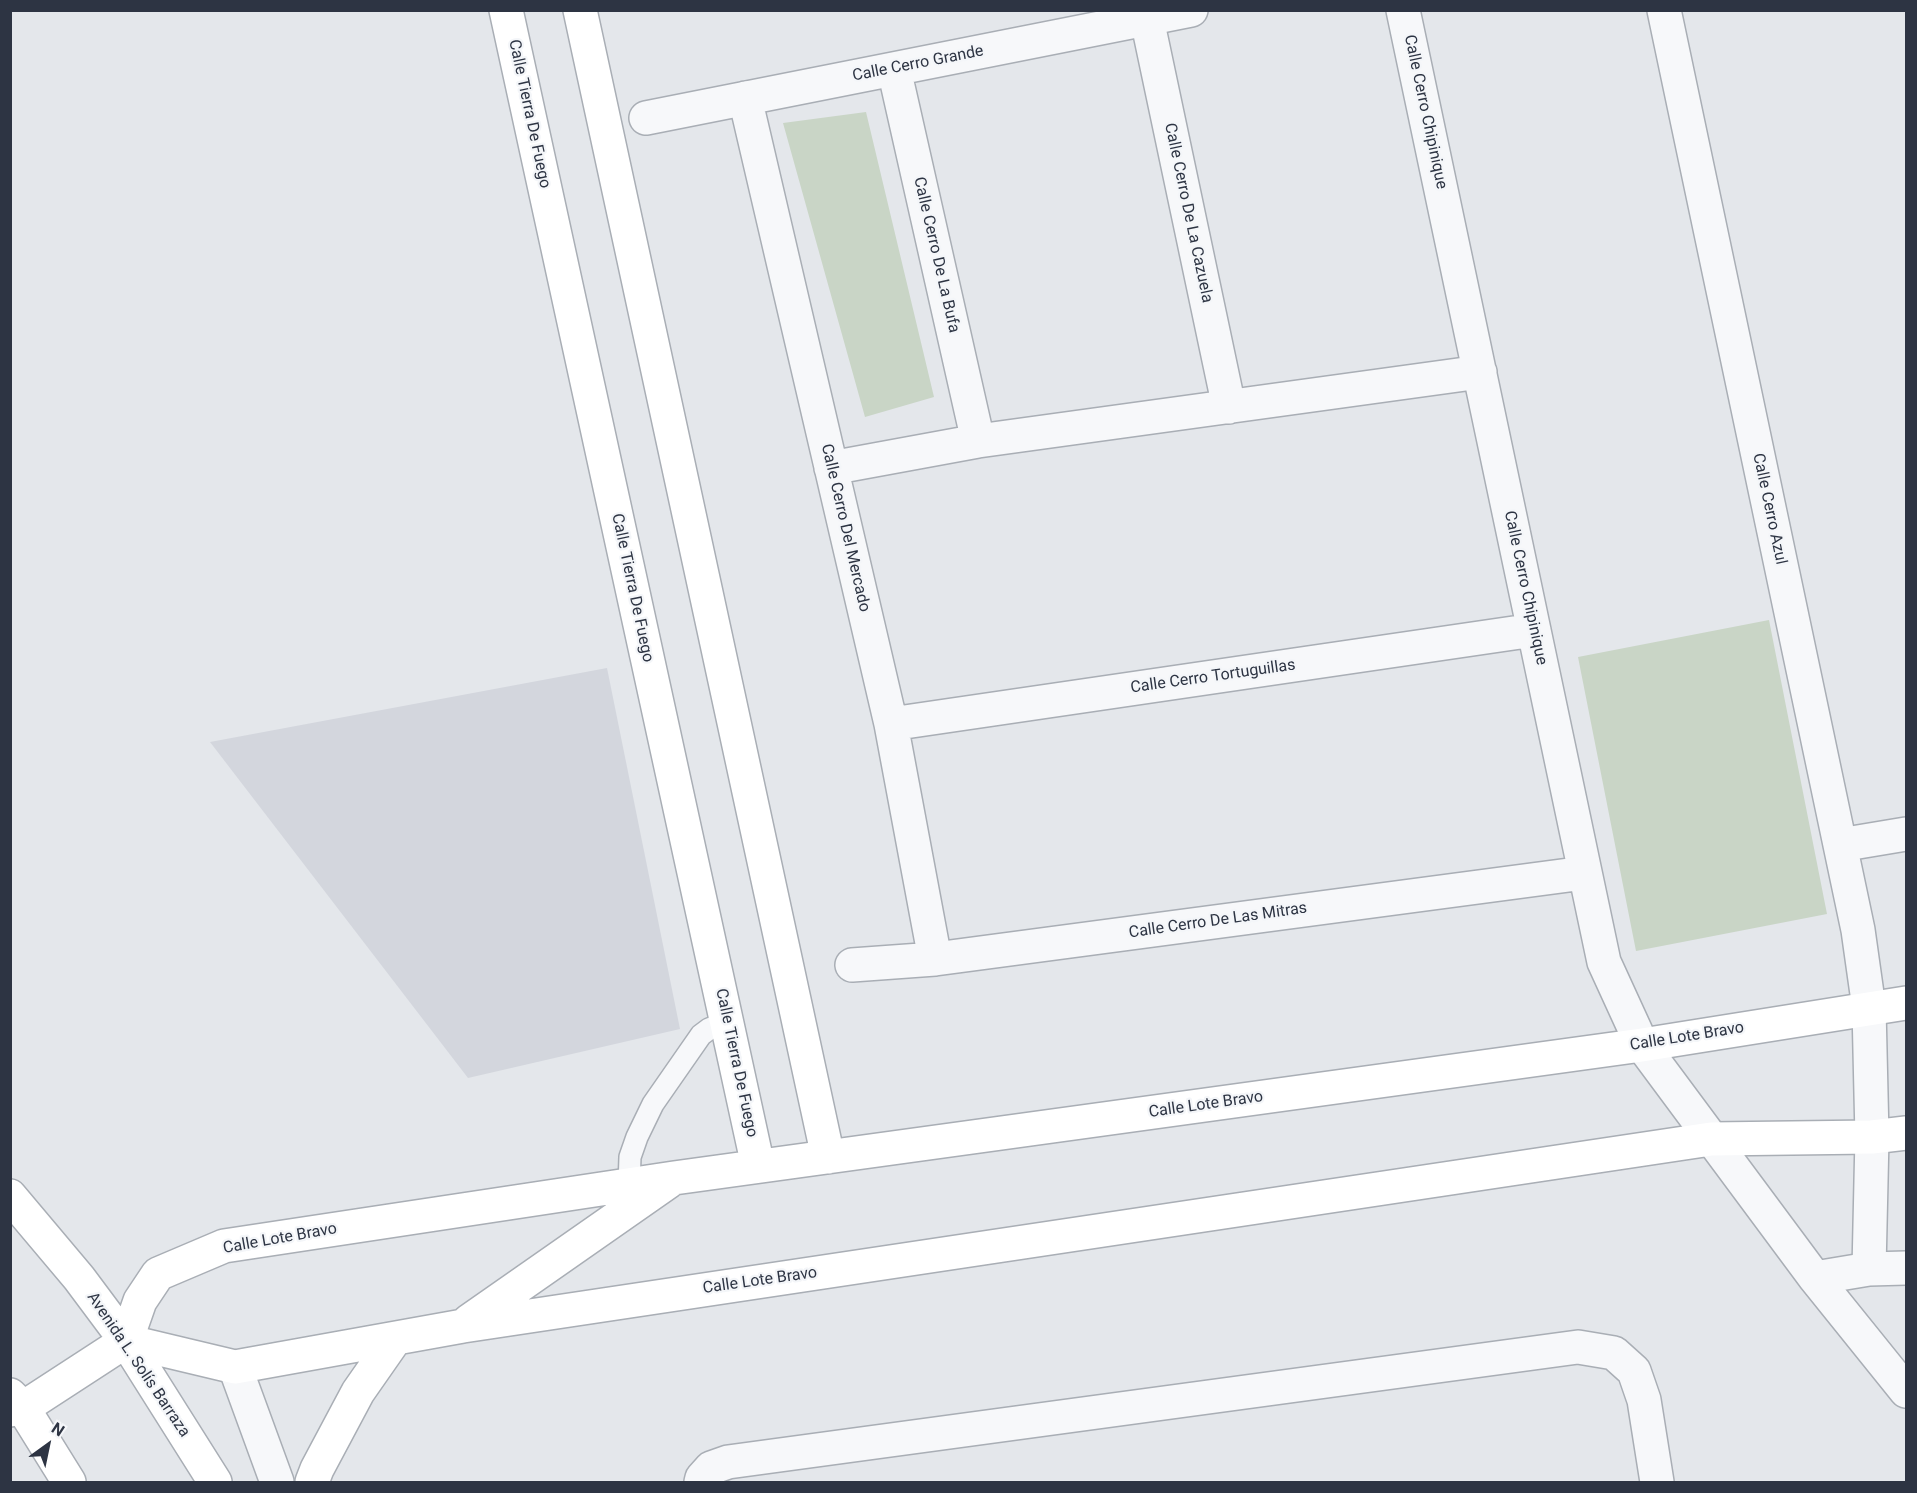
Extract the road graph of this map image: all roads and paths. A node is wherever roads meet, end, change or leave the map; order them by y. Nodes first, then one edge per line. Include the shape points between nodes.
1 (506, 10) edge
2 (580, 10) edge
3 (1191, 10) edge
4 (1403, 10) edge
5 (1664, 10) edge
6 (1147, 19) junction
7 (894, 69) junction
8 (745, 98) junction
9 (645, 118) dead end
10 (1480, 372) junction
11 (1229, 407) junction
12 (978, 441) junction
13 (831, 468) junction
14 (1534, 630) junction
15 (891, 724) junction
16 (1906, 834) edge
17 (1840, 845) junction
18 (1584, 873) junction
19 (936, 959) junction
20 (852, 965) dead end
21 (1906, 1003) edge
22 (1869, 1008) junction
23 (726, 1022) junction
24 (1642, 1045) junction
25 (1906, 1133) edge
26 (1872, 1137) junction
27 (1711, 1139) junction
28 (828, 1157) junction
29 (758, 1166) junction
30 (674, 1178) junction
31 (629, 1185) junction
32 (10, 1196) edge
33 (1906, 1268) edge
34 (1869, 1269) junction
35 (1815, 1278) junction
36 (463, 1326) junction
37 (394, 1339) junction
38 (126, 1341) junction
39 (235, 1367) junction
40 (1906, 1391) edge
41 (14, 1404) edge
42 (69, 1482) edge
43 (215, 1482) edge
44 (277, 1482) edge
45 (312, 1482) edge
46 (702, 1482) edge
47 (1657, 1482) edge

1 - 23 main road, Calle Tierra De Fuego
2 - 28 main road
3 - 6 street, Calle Cerro Grande
4 - 10 street, Calle Cerro Chipinique
5 - 17 street, Calle Cerro Azul
6 - 7 street, Calle Cerro Grande
6 - 11 street, Calle Cerro De La Cazuela
7 - 8 street, Calle Cerro Grande
7 - 12 street, Calle Cerro De La Bufa
8 - 9 street, Calle Cerro Grande
8 - 13 street, Calle Cerro Del Mercado
10 - 11 street
10 - 14 street, Calle Cerro Chipinique
11 - 12 street
12 - 13 street
13 - 15 street, Calle Cerro Del Mercado
14 - 15 street, Calle Cerro Tortuguillas
14 - 18 street, Calle Cerro Chipinique
15 - 19 street, Calle Cerro Del Mercado
16 - 17 street
17 - 22 street, Calle Cerro Azul
18 - 19 street, Calle Cerro De Las Mitras
18 - 24 street, Calle Cerro Chipinique via 1604,962
19 - 20 street, Calle Cerro De Las Mitras
21 - 22 main road, Calle Lote Bravo
22 - 24 main road, Calle Lote Bravo
22 - 26 street, Calle Cerro Azul
23 - 29 main road, Calle Tierra De Fuego
23 - 31 lane via 701,1035 653,1104 630,1157
24 - 27 street, Calle Cerro Chipinique
24 - 28 main road, Calle Lote Bravo
25 - 26 main road, Calle Lote Bravo
26 - 27 main road, Calle Lote Bravo
26 - 34 street, Calle Cerro Azul
27 - 35 street, Calle Cerro Chipinique
27 - 36 main road, Calle Lote Bravo
28 - 29 main road, Calle Lote Bravo
29 - 30 main road, Calle Lote Bravo
30 - 31 main road, Calle Lote Bravo
30 - 36 main road
31 - 38 main road, Calle Lote Bravo via 224,1246 158,1274 140,1301
32 - 38 main road, Avenida L. Solís Barraza via 80,1278
33 - 34 street
34 - 35 street
35 - 40 street, Calle Cerro Chipinique
36 - 37 main road, Calle Lote Bravo
37 - 39 main road, Calle Lote Bravo
37 - 45 main road via 358,1392
38 - 39 main road, Calle Lote Bravo
38 - 41 main road
38 - 43 main road, Avenida L. Solís Barraza
39 - 44 street
41 - 42 main road
46 - 47 street via 711,1468 728,1462 1578,1347 1614,1353 1634,1371 1644,1400

